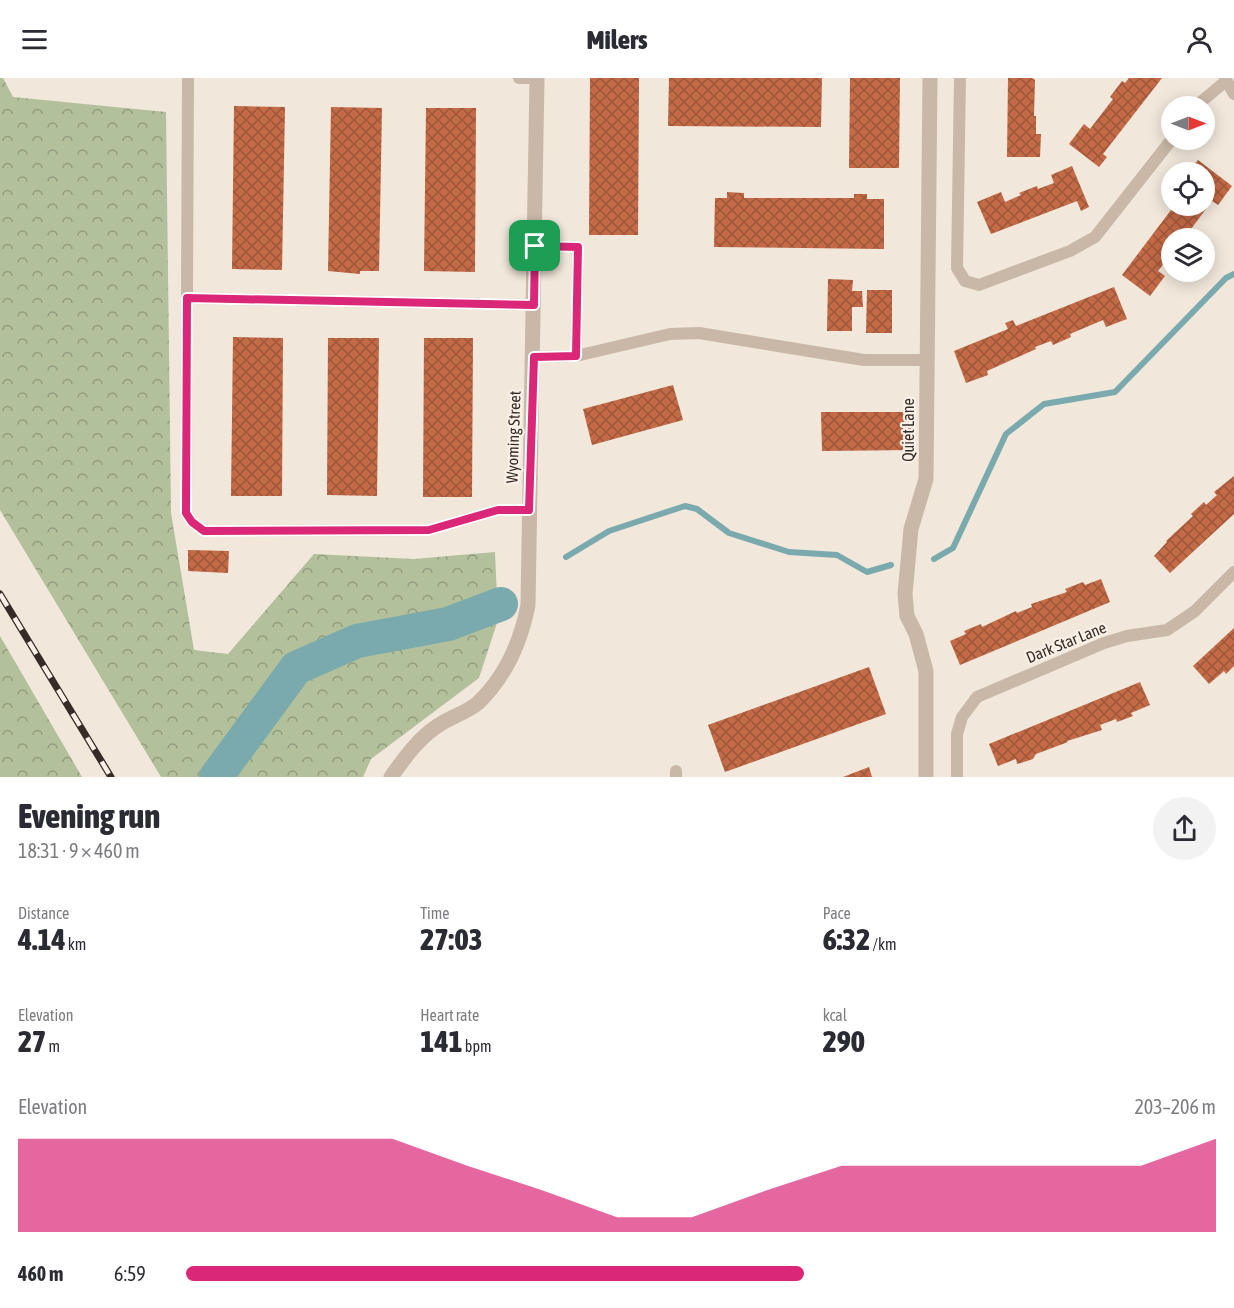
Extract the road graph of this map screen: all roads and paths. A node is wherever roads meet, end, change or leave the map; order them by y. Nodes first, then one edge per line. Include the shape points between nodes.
1 (188, 78) edge
2 (519, 78) edge
3 (537, 78) edge
4 (930, 78) edge
5 (960, 78) edge
6 (1226, 80) edge
7 (1234, 94) edge
8 (1208, 96) edge
9 (1163, 150) edge
10 (535, 246) junction
11 (187, 298) junction
12 (534, 305) junction
13 (576, 356) junction
14 (534, 357) junction
15 (926, 360) junction
16 (529, 510) junction
17 (1234, 572) edge
18 (391, 777) edge
19 (926, 777) edge
20 (957, 777) edge

1 - 11 lane
2 - 3 lane
3 - 10 street, Wyoming Street
4 - 15 street, Quiet Lane
5 - 9 lane via 957,268 965,281 979,285 1071,251 1095,237
6 - 7 lane
6 - 8 lane
10 - 12 street, Wyoming Street
10 - 13 lane via 578,247
11 - 12 lane
11 - 16 lane via 186,513 204,531 429,530 498,510
12 - 14 street, Wyoming Street
13 - 14 lane
13 - 15 lane via 670,334 699,333 864,360
14 - 16 street, Wyoming Street
15 - 19 street, Quiet Lane via 926,479 911,529 905,594 907,616 926,670
16 - 18 street, Wyoming Street via 528,605 518,644 483,697 420,740
17 - 20 lane, Dark Star Lane via 1195,611 1167,630 1104,643 977,697 962,717 957,734

